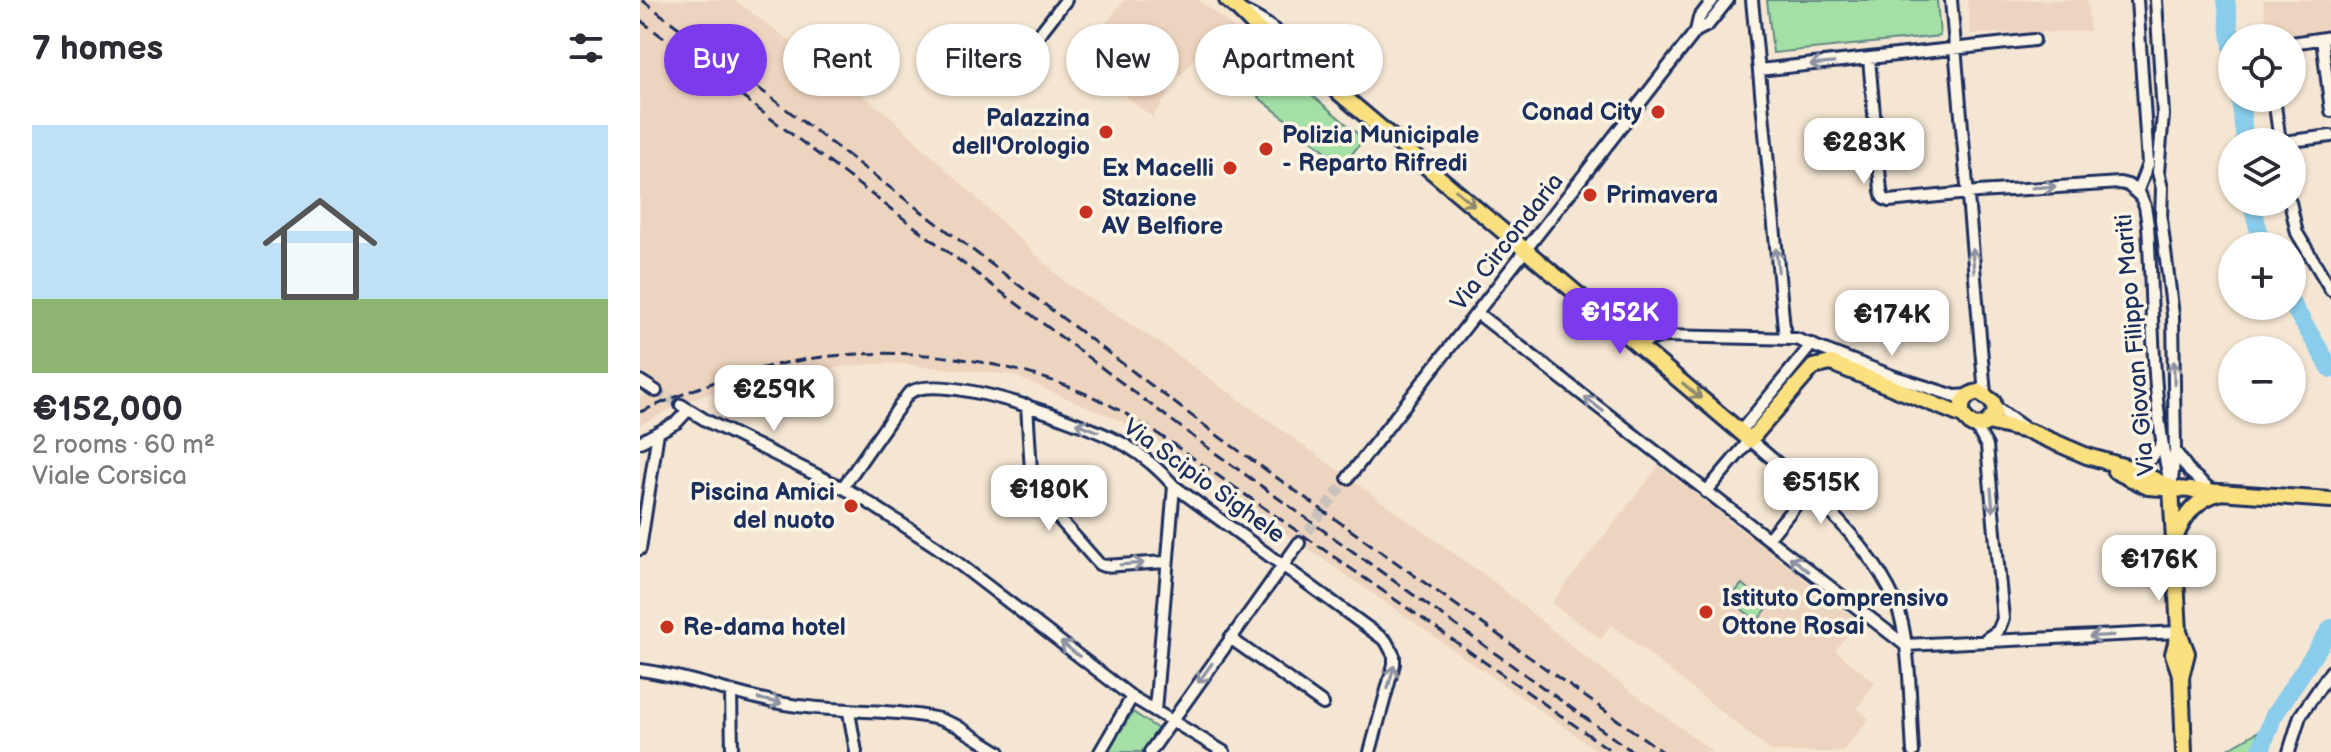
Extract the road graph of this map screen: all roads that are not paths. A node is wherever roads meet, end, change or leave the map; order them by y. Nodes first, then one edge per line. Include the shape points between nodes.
1 (1066, 0) edge
2 (1713, 0) edge
3 (1728, 0) edge
4 (1752, 0) edge
5 (1951, 0) edge
6 (2137, 0) edge
7 (2156, 0) edge
8 (1232, 3) edge
9 (1047, 24) edge
10 (1696, 31) junction
11 (2326, 38) edge
12 (2034, 40) dead end
13 (2306, 41) edge
14 (1955, 50) junction
15 (1869, 59) junction
16 (1759, 70) junction
17 (2331, 111) edge
18 (2331, 136) edge
19 (2306, 139) edge
20 (2141, 182) junction
21 (2161, 190) junction
22 (1968, 193) junction
23 (2141, 198) junction
24 (2293, 216) edge
25 (1525, 250) junction
26 (2331, 290) edge
27 (1477, 313) junction
28 (1785, 338) junction
29 (1636, 344) junction
30 (1812, 344) junction
31 (1817, 365) junction
32 (640, 381) edge
33 (656, 391) tunnel mouth
34 (1985, 394) junction
35 (1969, 395) junction
36 (1027, 405) junction
37 (1995, 407) junction
38 (1975, 421) junction
39 (658, 432) junction
40 (2031, 432) junction
41 (1745, 436) junction
42 (640, 442) edge
43 (2162, 442) junction
44 (2175, 451) junction
45 (2087, 456) junction
46 (640, 457) edge
47 (653, 466) junction
48 (2130, 468) junction
49 (1348, 478) tunnel mouth
50 (1174, 486) junction
51 (843, 487) junction
52 (2171, 487) junction
53 (1808, 490) junction
54 (2211, 490) junction
55 (2228, 491) junction
56 (1706, 492) junction
57 (2331, 500) edge
58 (1768, 539) junction
59 (2175, 541) junction
60 (1299, 543) tunnel mouth
61 (640, 549) edge
62 (1166, 562) junction
63 (1284, 564) junction
64 (1899, 615) junction
65 (1877, 625) junction
66 (2179, 632) junction
67 (1230, 638) junction
68 (1979, 642) junction
69 (1905, 645) junction
70 (640, 670) edge
71 (2331, 671) edge
72 (731, 693) junction
73 (1132, 697) junction
74 (1323, 704) dead end
75 (1155, 711) junction
76 (849, 712) junction
77 (1171, 721) junction
78 (2185, 750) edge
79 (732, 752) edge
80 (856, 752) edge
81 (999, 752) edge
82 (1100, 752) edge
83 (1150, 752) edge
84 (1224, 752) edge
85 (1370, 752) edge
86 (1913, 752) edge
87 (2289, 752) edge

1 - 9 street
2 - 10 street, Via Circondaria
3 - 10 street, Via Circondaria via 1708,25
4 - 16 street
5 - 14 street
6 - 20 street, Via Giovan Filippo Mariti via 2148,152
7 - 21 street, Via Giovan Filippo Mariti
8 -> 25 main road via 1280,51 1298,58
10 - 25 street, Via Circondaria
11 - 13 street
11 - 17 street
12 - 14 street
14 - 15 street
14 - 22 street
15 -> 16 street
15 - 22 street via 1883,198
28 -> 16 street
18 - 19 street
20 - 21 street, Via Giovan Filippo Mariti via 2153,178
20 - 23 street, Via Giovan Filippo Mariti
21 - 23 street, Via Giovan Filippo Mariti via 2152,202
44 -> 21 street, Via Giovan Filippo Mariti via 2173,315
22 -> 23 street via 2120,183
34 -> 22 street
23 - 43 street, Via Giovan Filippo Mariti via 2148,225
24 - 26 street via 2297,233
25 - 27 street, Via Circondaria
25 - 29 main road
27 - 49 street, Via Circondaria
56 -> 27 street
28 - 29 street via 1662,336
28 - 30 street
29 -> 41 main road
30 - 31 street
30 - 35 street via 1895,377 1955,396
30 - 41 street
31 - 38 main road via 1836,365
31 - 41 main road
32 - 33 street
34 - 35 main road
34 - 37 main road
35 - 38 main road via 1962,405
50 -> 36 street, Via Scipio Sighele via 1151,462 1119,441
36 - 51 street, Via Scipio Sighele via 959,390 915,388
36 -> 62 street via 1032,488 1099,564
37 - 38 main road via 1992,418
37 - 40 street
38 - 40 main road
38 -> 68 street via 1987,446 2003,619 1995,635
39 - 42 street
39 - 47 street
39 - 51 street via 677,422 684,407
40 - 45 main road
41 - 53 street
41 - 56 street
43 - 48 street via 2151,460
43 - 52 street, Via Giovan Filippo Mariti
44 - 52 street, Via Giovan Filippo Mariti
44 - 54 street
45 - 48 main road
45 - 52 main road via 2148,487
46 - 47 street
47 - 61 street
48 - 52 main road
50 - 62 street
50 - 63 street, Via Scipio Sighele
73 -> 51 street via 937,547
52 - 54 main road
52 - 59 main road, Via Giovan Filippo Mariti
53 - 58 street
53 - 64 street via 1878,572
54 - 55 main road
55 - 57 main road
55 - 59 main road via 2197,503
56 - 58 street
65 -> 58 street
59 - 66 main road, Via Giovan Filippo Mariti
60 - 63 street
62 - 75 street
63 - 67 street
85 -> 63 street, Via Scipio Sighele via 1394,664 1392,651 1383,638
64 - 65 street via 1888,626
64 - 69 street
65 - 69 street
66 -> 68 street
66 - 78 main road, Via Giovan Filippo Mariti via 2187,653 2181,677
67 - 74 street
67 -> 77 street
68 - 69 street
69 - 86 street
70 - 72 street
71 - 87 street via 2300,716
72 -> 76 street
72 - 79 street
73 - 75 street
73 - 82 street
75 - 77 street
76 - 80 street
76 - 81 street via 939,719
77 - 83 street
77 - 84 street

